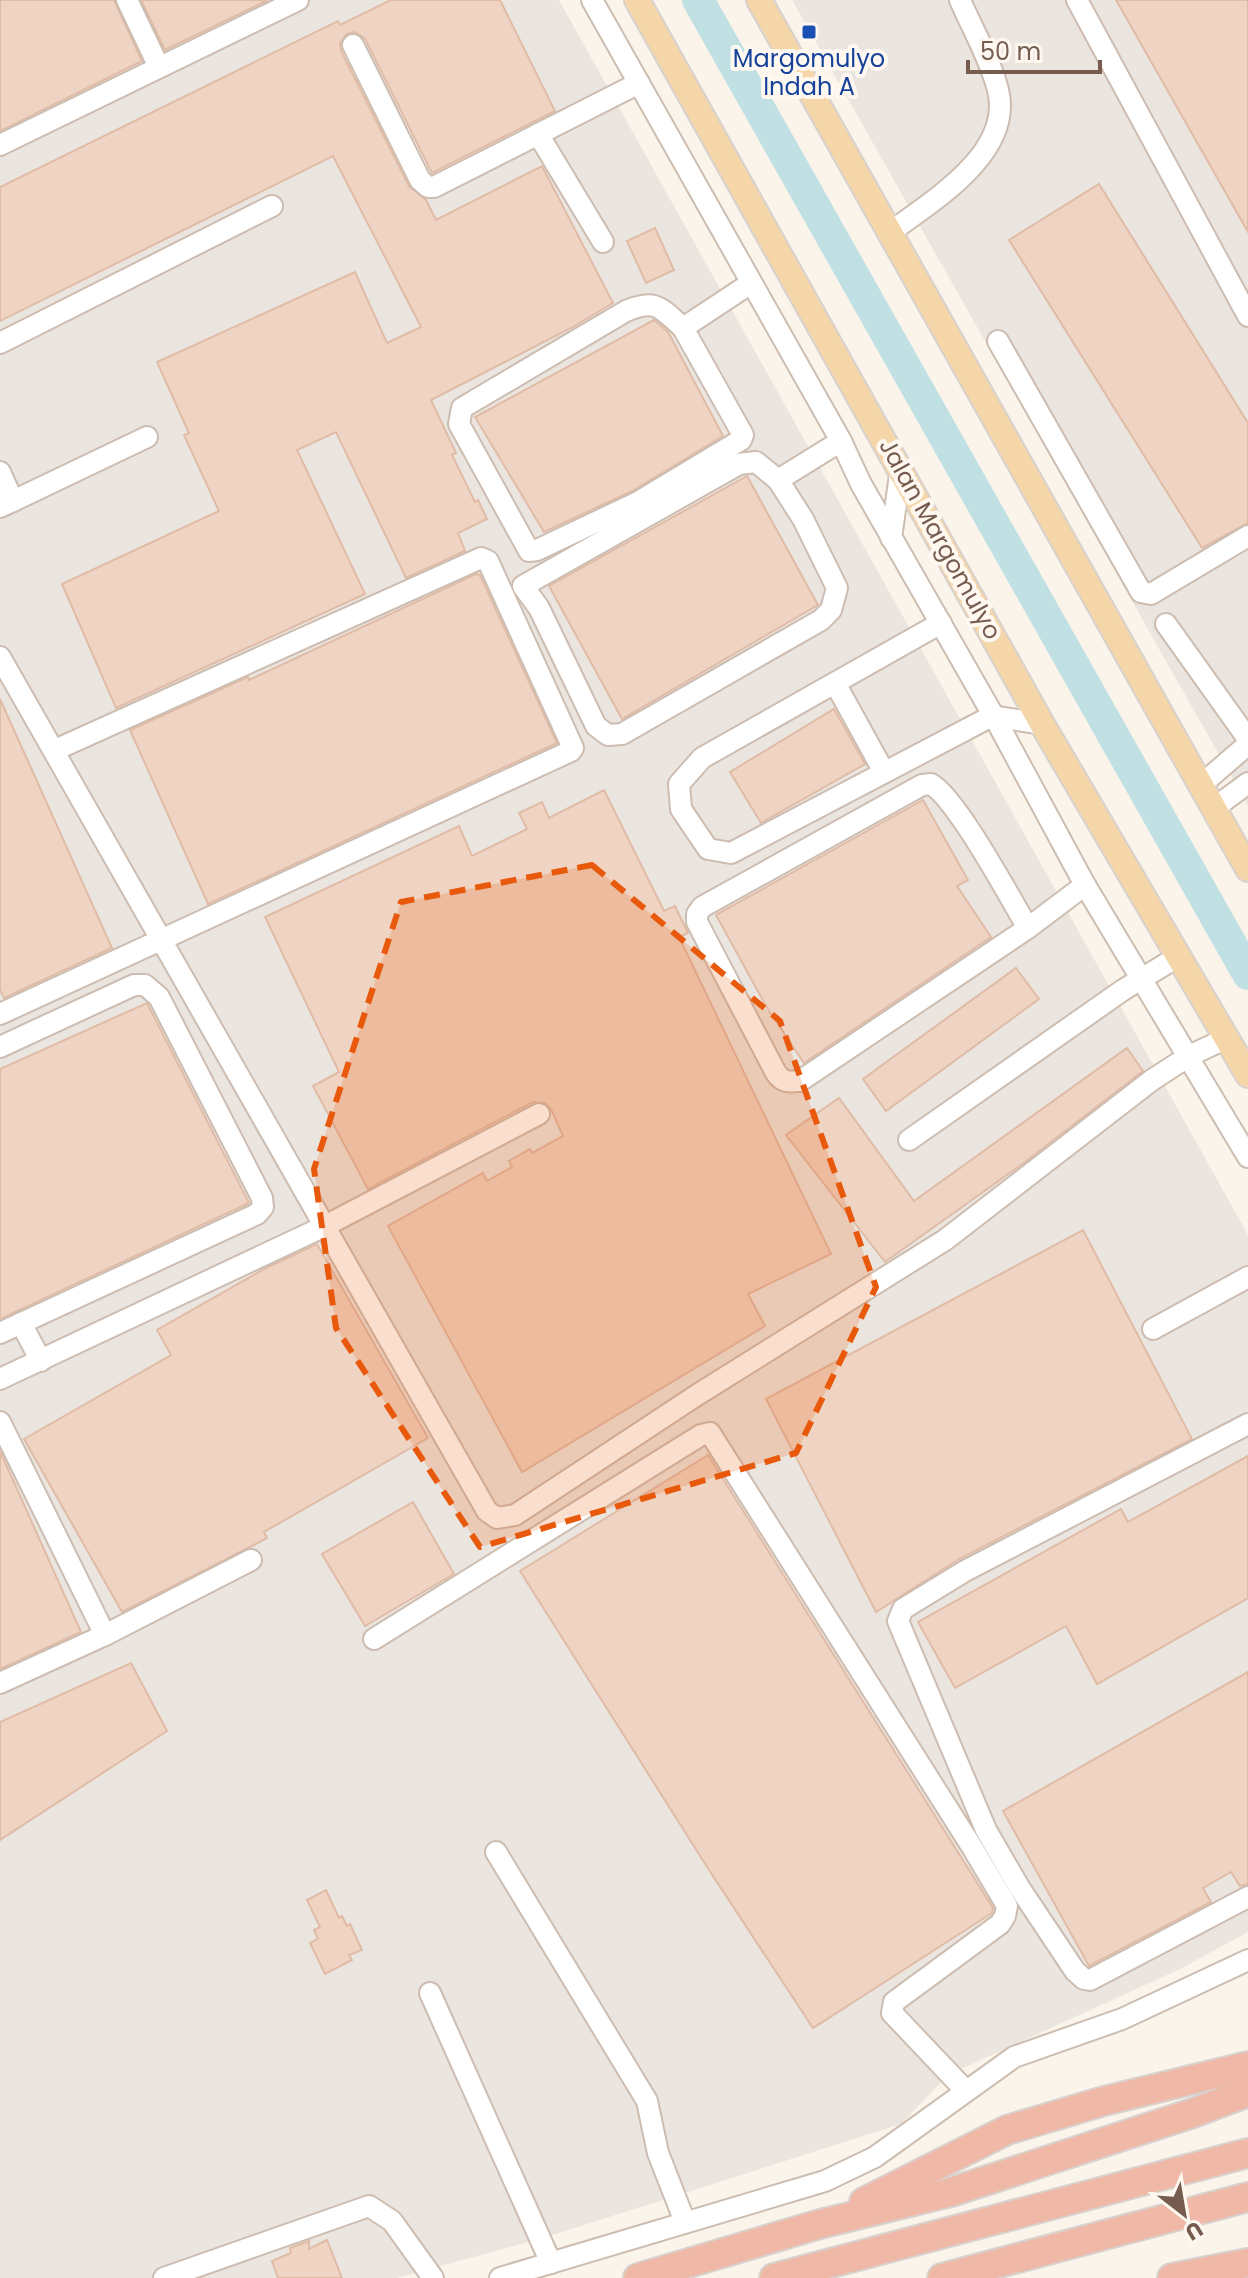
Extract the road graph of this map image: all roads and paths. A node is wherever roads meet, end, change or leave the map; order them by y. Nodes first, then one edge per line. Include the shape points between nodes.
1 (127, 0) edge
2 (298, 0) edge
3 (592, 0) edge
4 (637, 0) edge
5 (759, 0) edge
6 (960, 0) edge
7 (1077, 0) edge
8 (353, 45) dead end
9 (159, 67) junction
10 (639, 83) junction
11 (538, 134) junction
12 (0, 145) edge
13 (272, 206) dead end
14 (889, 233) junction
15 (603, 242) dead end
16 (751, 283) junction
17 (1248, 316) edge
18 (683, 328) junction
19 (998, 341) dead end
20 (0, 343) edge
21 (147, 437) dead end
22 (841, 441) junction
23 (901, 468) junction
24 (0, 472) edge
25 (778, 480) junction
26 (7, 504) edge
27 (1248, 536) edge
28 (891, 538) junction
29 (941, 623) junction
30 (1166, 624) dead end
31 (3, 668) edge
32 (835, 683) junction
33 (992, 716) junction
34 (1042, 724) junction
35 (1248, 740) edge
36 (55, 750) junction
37 (884, 772) junction
38 (1248, 783) edge
39 (1201, 785) junction
40 (1214, 808) junction
41 (1248, 869) edge
42 (1085, 885) junction
43 (1028, 928) junction
44 (160, 940) junction
45 (1179, 956) junction
46 (1140, 979) junction
47 (0, 1014) edge
48 (1227, 1038) junction
49 (0, 1047) edge
50 (1189, 1056) junction
51 (1248, 1075) edge
52 (261, 1111) junction
53 (539, 1114) dead end
54 (228, 1129) junction
55 (909, 1140) dead end
56 (1248, 1157) edge
57 (325, 1226) junction
58 (1248, 1277) edge
59 (21, 1323) junction
60 (1153, 1329) dead end
61 (0, 1333) edge
62 (41, 1361) junction
63 (0, 1379) edge
64 (0, 1422) edge
65 (1248, 1424) edge
66 (251, 1560) dead end
67 (105, 1635) junction
68 (374, 1639) dead end
69 (0, 1683) edge
70 (496, 1852) dead end
71 (1248, 1897) edge
72 (1248, 1960) edge
73 (430, 1993) dead end
74 (1248, 2066) edge
75 (965, 2090) junction
76 (1248, 2092) edge
77 (1248, 2153) edge
78 (1248, 2197) edge
79 (685, 2222) junction
80 (820, 2224) junction
81 (551, 2263) junction
82 (1248, 2263) edge
83 (164, 2278) edge
84 (433, 2278) edge
85 (500, 2278) edge
86 (638, 2278) edge
87 (774, 2278) edge
88 (942, 2278) edge
89 (1172, 2278) edge

1 - 9 street
2 - 9 street
3 - 10 street
4 - 23 main road, Jalan Margomulyo
5 - 14 main road
6 - 14 street via 1001,108 993,134 961,180
7 - 17 street
8 - 11 street via 428,187
9 - 12 street
10 - 11 street
10 - 16 street
11 - 15 street
13 - 20 street
14 - 39 main road
16 - 18 street
16 - 22 street
18 - 18 street via 661,307 641,304 462,408 459,424 529,551 638,502 741,440 743,435
19 - 27 street via 1141,592 1151,594
21 - 26 street
22 - 25 street
22 - 28 street
23 - 28 street
23 - 34 main road, Jalan Margomulyo
24 - 26 street
25 - 25 street via 837,588 831,610 622,734 608,735 596,726 539,608 523,586 739,464 756,462
28 - 29 street
29 - 32 street
29 - 33 street
30 - 35 street
31 - 36 street
32 - 37 street
32 - 37 street via 702,758 679,784 681,809 708,849 731,853
33 - 34 street
33 - 37 street
33 - 42 street
34 - 45 main road, Jalan Margomulyo
35 - 39 street
36 - 44 street
36 - 44 street via 481,558 488,561 571,751
38 - 40 street
39 - 40 main road
40 - 41 main road
42 - 43 street
42 - 46 street
43 - 43 street via 800,1081 789,1082 776,1073 697,914 931,784 954,809
44 - 47 street
44 - 52 street
45 - 46 street
45 - 48 main road, Jalan Margomulyo
46 - 50 street
46 - 55 street
48 - 50 street
48 - 51 main road, Jalan Margomulyo
49 - 54 street via 134,985 145,985 159,997
50 - 56 street
50 - 57 street via 945,1240 515,1515 497,1518 487,1511
52 - 54 street
52 - 57 street
53 - 57 street
54 - 59 street via 262,1198 257,1214
57 - 62 street
58 - 60 street
59 - 61 street
59 - 62 street
62 - 63 street
64 - 67 street
65 - 71 street via 965,1571 903,1609 898,1621 986,1830 1084,1979
66 - 67 street
67 - 69 street
68 - 75 street via 710,1433 1007,1906 1000,1924 891,2007
70 - 79 street via 647,2101 658,2153
72 - 75 street via 1122,2019 1014,2057
73 - 81 street
74 - 80 highway via 1007,2130
75 - 79 street via 875,2157 825,2181
76 - 80 highway via 951,2192
77 - 87 highway
78 - 88 highway
79 - 81 street
80 - 86 highway
81 - 85 street
82 - 89 highway
83 - 84 street via 369,2206 392,2221

